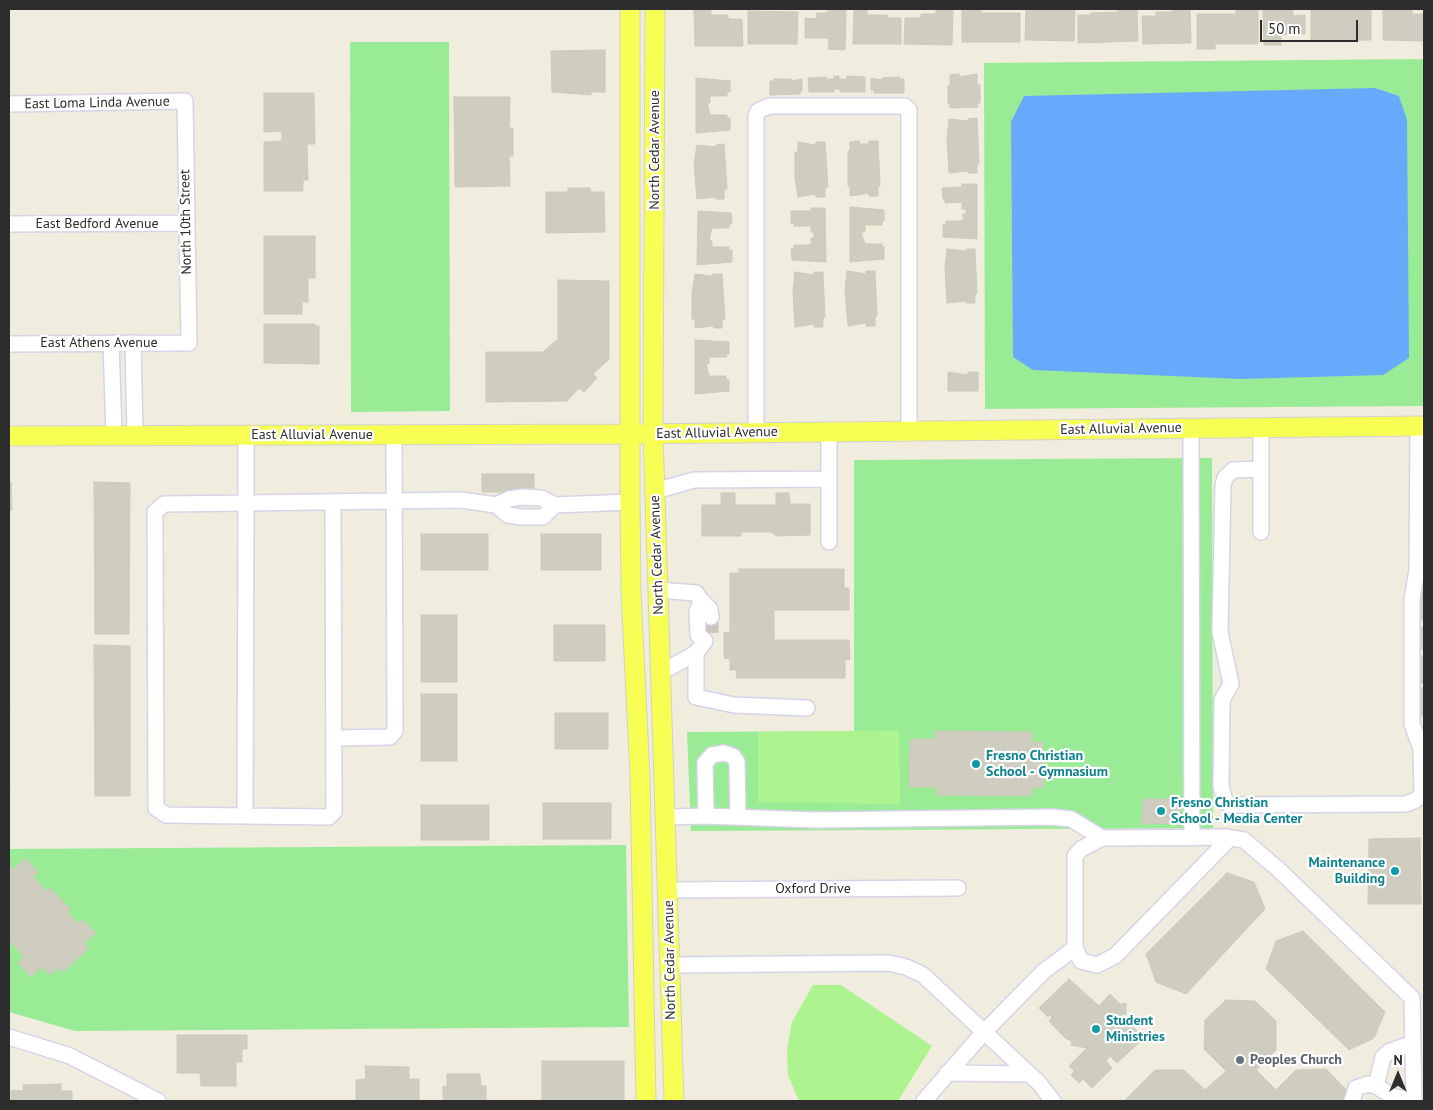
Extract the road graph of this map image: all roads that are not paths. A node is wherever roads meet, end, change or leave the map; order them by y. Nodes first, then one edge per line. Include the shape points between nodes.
1 (630, 9) edge
2 (644, 9) edge
3 (655, 9) edge
4 (185, 102) joint
5 (9, 104) edge
6 (655, 130) junction
7 (186, 223) junction
8 (9, 224) edge
9 (111, 343) junction
10 (133, 343) junction
11 (189, 343) joint
12 (9, 344) edge
13 (1421, 426) edge
14 (1261, 428) junction
15 (1190, 429) junction
16 (909, 431) junction
17 (829, 432) junction
18 (756, 433) junction
19 (246, 434) junction
20 (630, 434) junction
21 (653, 434) junction
22 (114, 435) junction
23 (135, 435) junction
24 (394, 435) junction
25 (9, 436) edge
26 (1261, 469) junction
27 (829, 479) junction
28 (655, 491) junction
29 (395, 501) junction
30 (333, 502) junction
31 (630, 502) junction
32 (246, 503) junction
33 (1261, 532) dead end
34 (828, 542) dead end
35 (659, 590) junction
36 (701, 600) junction
37 (711, 617) tunnel mouth
38 (704, 642) junction
39 (662, 672) junction
40 (806, 708) dead end
41 (334, 738) junction
42 (640, 776) junction
43 (245, 816) junction
44 (706, 816) junction
45 (667, 817) junction
46 (738, 817) junction
47 (1102, 838) junction
48 (1192, 838) junction
49 (1230, 838) junction
50 (958, 888) dead end
51 (668, 890) junction
52 (1075, 948) junction
53 (671, 966) junction
54 (984, 1032) junction
55 (9, 1037) edge
56 (1413, 1043) junction
57 (947, 1073) junction
58 (1029, 1074) junction
59 (1376, 1086) junction
60 (143, 1098) edge
61 (158, 1101) edge
62 (646, 1101) edge
63 (674, 1101) edge
64 (924, 1101) edge
65 (1053, 1101) edge
66 (1352, 1101) edge
67 (1414, 1101) edge

1 - 20 main road, North Cedar Avenue
2 - 6 main road via 644,76
3 - 6 main road, North Cedar Avenue
4 - 5 street, East Loma Linda Avenue
4 - 7 street, North 10th Street
6 - 21 main road, North Cedar Avenue
7 - 8 street, East Bedford Avenue
7 - 11 street, North 10th Street
9 - 10 street, East Athens Avenue
9 - 12 street, East Athens Avenue
9 - 22 street
10 - 11 street, East Athens Avenue
10 - 23 street
13 - 14 main road, East Alluvial Avenue
13 - 26 street via 1417,570 1412,599 1412,724 1421,750 1422,794 1406,804 1230,805 1225,801 1221,786 1222,700 1231,684 1220,632 1223,485 1233,470
14 - 15 main road, East Alluvial Avenue
14 - 26 street
15 - 16 main road, East Alluvial Avenue
15 - 48 street
16 - 17 main road, East Alluvial Avenue
16 - 18 street via 909,110 905,106 769,106 758,111 756,116
17 - 18 main road, East Alluvial Avenue
17 - 27 street
18 - 21 main road, East Alluvial Avenue
19 - 23 main road, East Alluvial Avenue
19 - 24 main road, East Alluvial Avenue
19 - 32 street
20 - 21 main road, East Alluvial Avenue
20 - 24 main road, East Alluvial Avenue
20 - 31 main road, North Cedar Avenue
21 - 28 main road, North Cedar Avenue
22 - 23 main road, East Alluvial Avenue
22 - 25 main road, East Alluvial Avenue
24 - 29 street
26 - 33 street
27 - 28 street via 694,480
27 - 34 street
28 - 35 main road, North Cedar Avenue
29 - 30 street
29 - 31 street via 461,500 496,505 508,515 521,517 543,517 555,505
29 - 41 street via 395,731 390,737
30 - 32 street
30 - 41 street
31 - 42 main road, North Cedar Avenue
32 - 43 street
32 - 43 street via 164,504 155,512 156,808 166,815
35 - 36 street via 696,592
35 - 39 main road, North Cedar Avenue
36 - 37 street via 710,609
36 - 38 street via 697,612 698,635
38 - 39 street
38 - 40 street via 696,697 734,705
39 - 45 main road, North Cedar Avenue
41 - 43 street via 334,812 329,817
42 - 51 main road via 647,778 654,792 657,873
42 - 62 main road, North Cedar Avenue
44 - 45 street
44 - 46 street
44 - 46 street via 705,763 712,754 724,753 733,756 736,762
45 - 51 main road, North Cedar Avenue
46 - 47 street via 814,820 1052,816 1071,819
47 - 48 street
47 - 52 street via 1089,843 1075,856
48 - 49 street
49 - 52 street via 1116,956 1097,965 1081,961
49 - 56 street via 1244,840 1412,998
50 - 51 street, Oxford Drive
51 - 53 main road, North Cedar Avenue
52 - 54 street via 1044,971
53 - 54 street via 890,964 906,967 922,975
53 - 63 main road, North Cedar Avenue
54 - 57 street
54 - 58 street
55 - 60 street via 70,1056
56 - 59 street via 1383,1057
56 - 67 street
57 - 58 street
57 - 64 street
58 - 65 street
59 - 66 street via 1368,1084 1356,1088
59 - 67 street via 1394,1097
60 - 61 street

